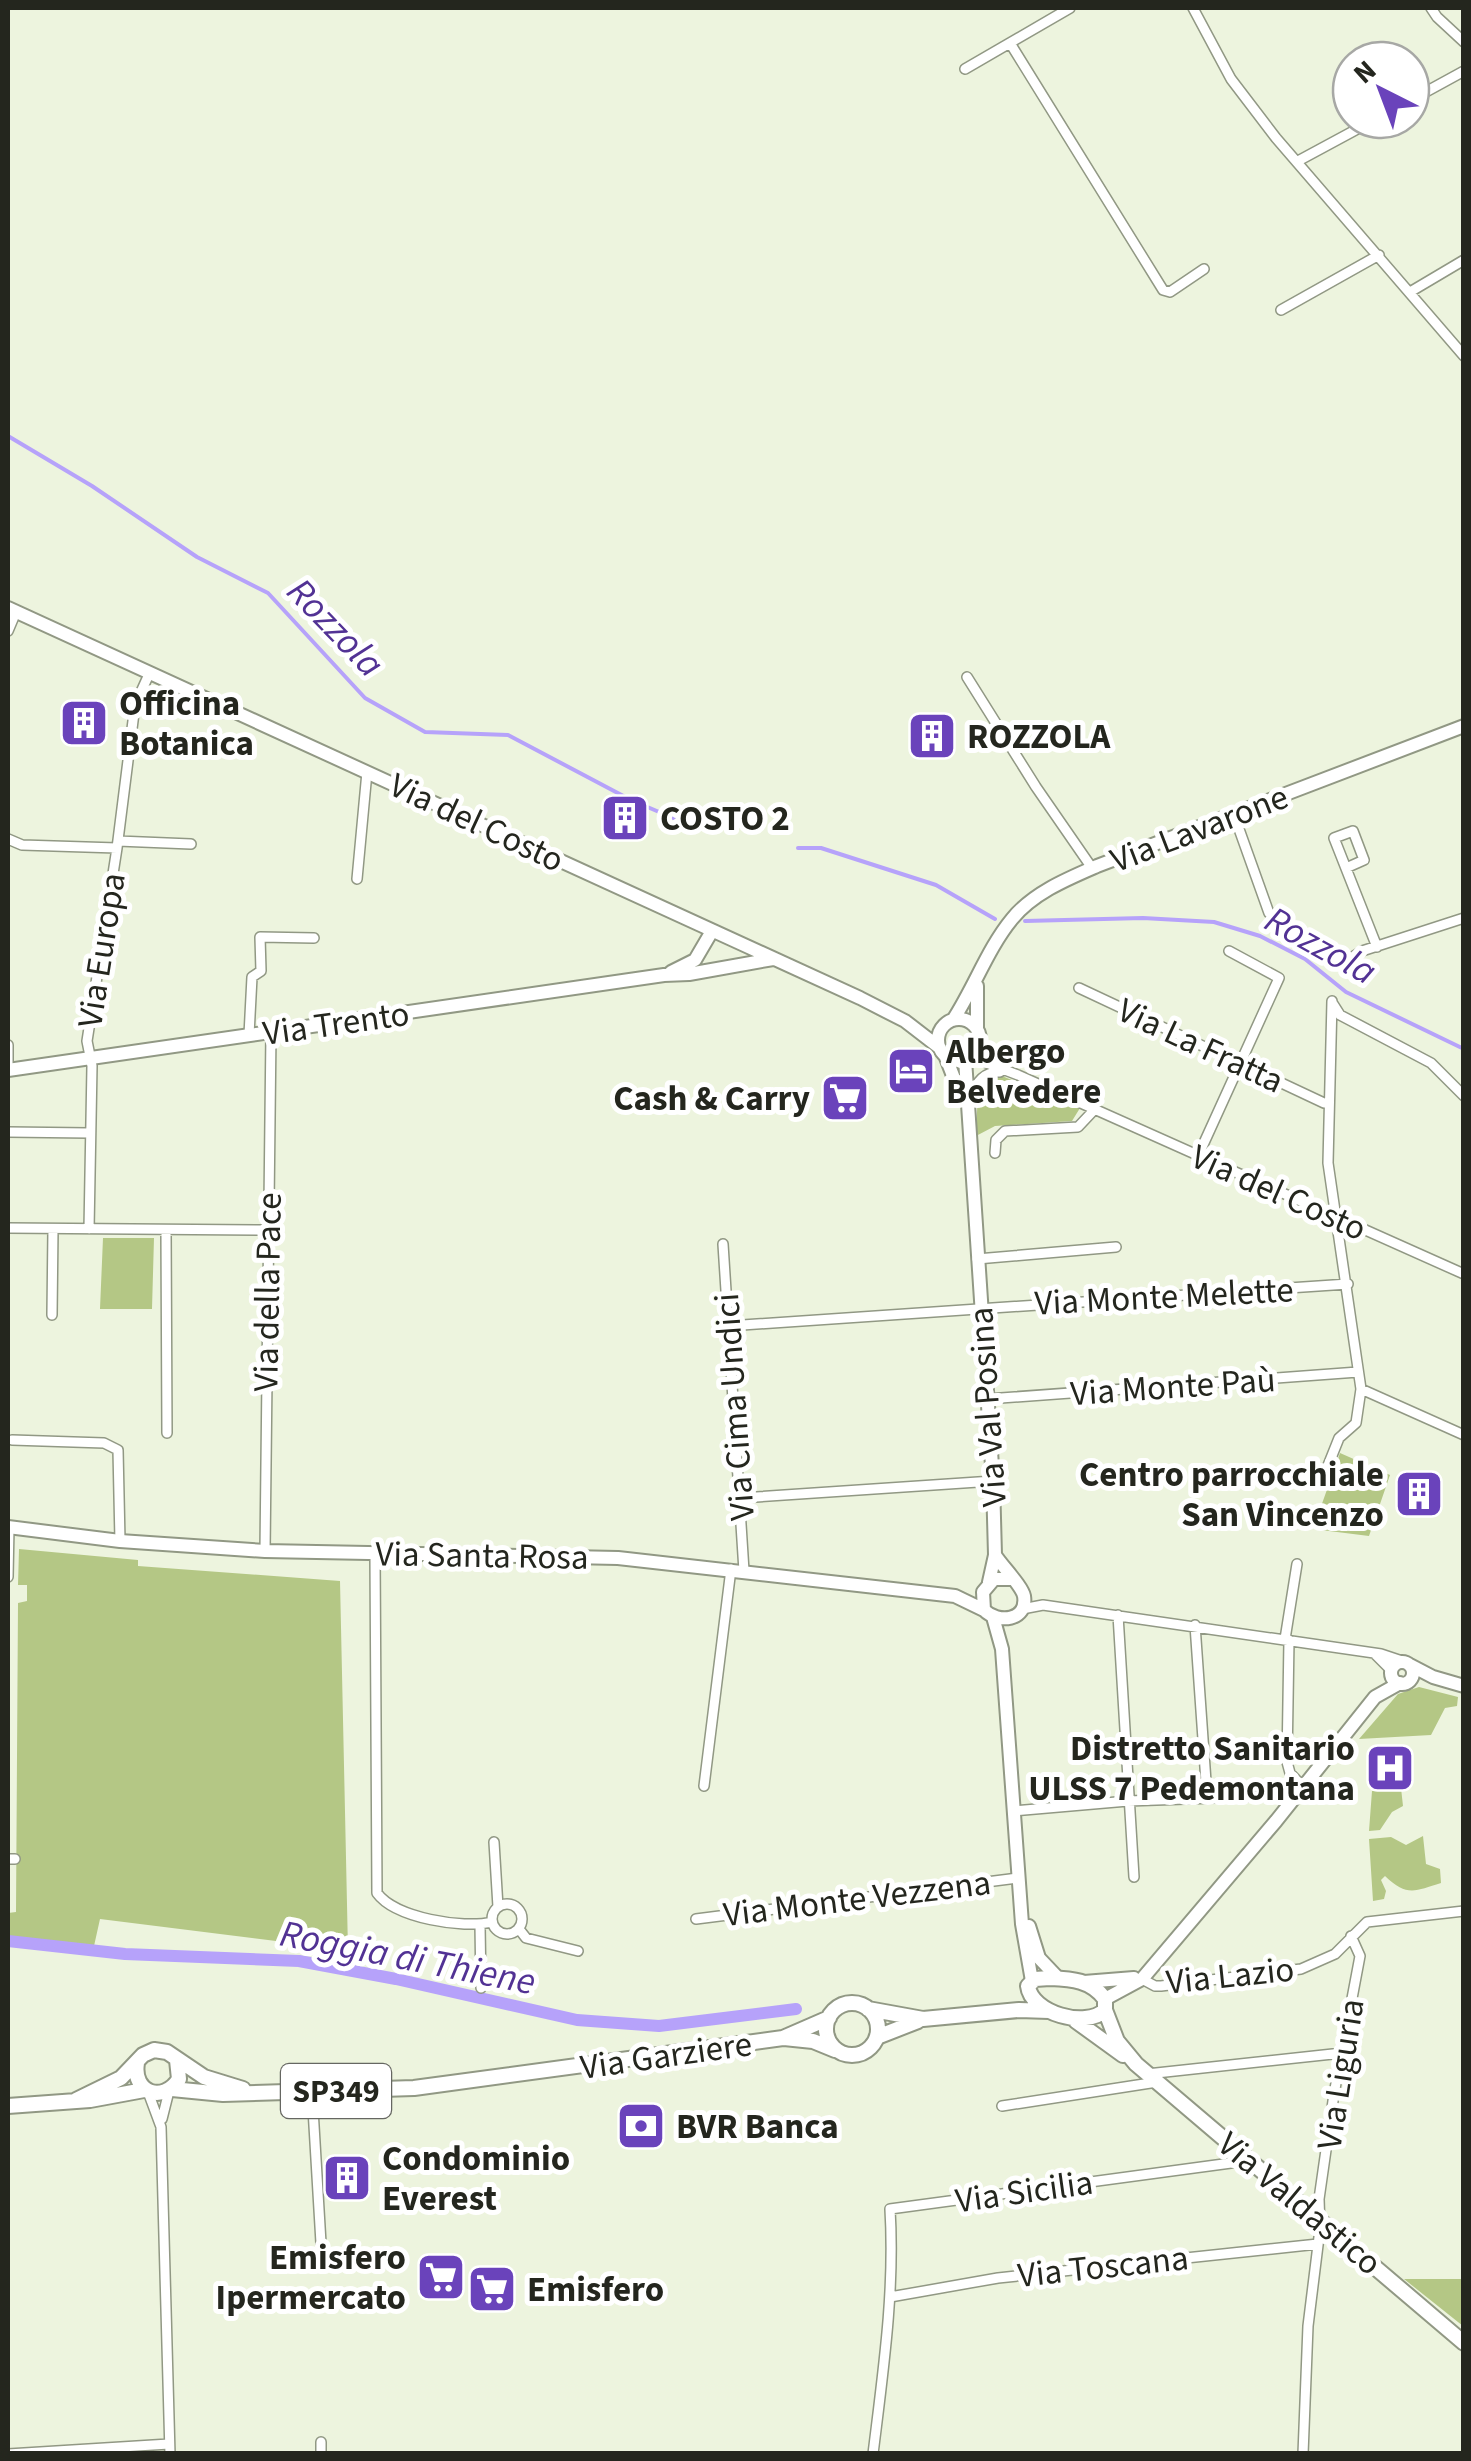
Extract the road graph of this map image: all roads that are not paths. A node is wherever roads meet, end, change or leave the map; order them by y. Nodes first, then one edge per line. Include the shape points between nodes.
1 (1070, 8) edge
2 (1193, 8) edge
3 (1431, 8) edge
4 (1010, 42) junction
5 (1464, 42) edge
6 (965, 69) dead end
7 (1464, 71) edge
8 (1431, 89) edge
9 (1337, 140) edge
10 (1298, 161) junction
11 (1379, 255) junction
12 (1464, 260) edge
13 (1204, 269) dead end
14 (1410, 292) junction
15 (1281, 310) dead end
16 (1464, 356) edge
17 (12, 610) edge
18 (8, 631) edge
19 (150, 672) junction
20 (967, 677) dead end
21 (1464, 726) edge
22 (367, 772) junction
23 (1234, 816) junction
24 (8, 839) edge
25 (192, 844) dead end
26 (117, 845) junction
27 (1092, 868) junction
28 (1346, 868) dead end
29 (358, 880) dead end
30 (1269, 913) dead end
31 (1464, 918) edge
32 (712, 931) junction
33 (314, 938) dead end
34 (731, 940) junction
35 (1377, 947) junction
36 (1229, 951) dead end
37 (773, 959) junction
38 (1343, 963) dead end
39 (719, 969) junction
40 (664, 975) junction
41 (977, 984) junction
42 (1079, 988) dead end
43 (905, 1021) junction
44 (949, 1022) junction
45 (271, 1032) junction
46 (249, 1035) junction
47 (978, 1037) junction
48 (8, 1046) edge
49 (943, 1052) junction
50 (89, 1058) junction
51 (968, 1058) junction
52 (1240, 1063) junction
53 (8, 1070) edge
54 (1013, 1073) junction
55 (1464, 1096) edge
56 (1324, 1103) dead end
57 (1095, 1110) junction
58 (966, 1111) junction
59 (8, 1132) edge
60 (89, 1132) junction
61 (995, 1152) dead end
62 (1198, 1156) junction
63 (1338, 1217) junction
64 (8, 1228) edge
65 (53, 1229) junction
66 (89, 1229) junction
67 (166, 1230) junction
68 (268, 1230) junction
69 (722, 1244) dead end
70 (1116, 1247) dead end
71 (977, 1259) junction
72 (1464, 1274) edge
73 (1348, 1284) junction
74 (981, 1307) junction
75 (52, 1315) dead end
76 (728, 1326) junction
77 (1358, 1372) junction
78 (1361, 1388) junction
79 (988, 1400) junction
80 (166, 1433) dead end
81 (1464, 1435) edge
82 (12, 1440) dead end
83 (1326, 1468) dead end
84 (993, 1481) junction
85 (741, 1498) junction
86 (8, 1527) edge
87 (120, 1540) junction
88 (266, 1551) junction
89 (375, 1554) junction
90 (995, 1556) junction
91 (1297, 1564) dead end
92 (738, 1570) junction
93 (8, 1577) edge
94 (1011, 1579) junction
95 (987, 1585) junction
96 (1022, 1590) junction
97 (955, 1596) junction
98 (1043, 1605) junction
99 (1022, 1609) junction
100 (989, 1614) junction
101 (1118, 1615) junction
102 (1010, 1619) junction
103 (1195, 1625) junction
104 (1288, 1639) junction
105 (1002, 1649) junction
106 (1375, 1654) junction
107 (1408, 1664) junction
108 (1432, 1677) junction
109 (1400, 1678) junction
110 (1464, 1686) edge
111 (704, 1786) dead end
112 (1300, 1791) junction
113 (1207, 1796) junction
114 (1128, 1801) junction
115 (1013, 1811) junction
116 (494, 1842) dead end
117 (1134, 1877) dead end
118 (1018, 1878) junction
119 (498, 1907) junction
120 (1022, 1908) junction
121 (1464, 1911) edge
122 (696, 1919) dead end
123 (492, 1922) junction
124 (480, 1925) junction
125 (519, 1929) junction
126 (1351, 1936) junction
127 (578, 1950) dead end
128 (1058, 1978) junction
129 (1142, 1978) junction
130 (1084, 1982) junction
131 (1030, 1983) junction
132 (480, 1988) dead end
133 (1105, 2004) junction
134 (868, 2009) junction
135 (982, 2012) junction
136 (1060, 2013) junction
137 (829, 2018) junction
138 (924, 2019) junction
139 (877, 2037) junction
140 (783, 2038) junction
141 (838, 2051) junction
142 (1342, 2053) junction
143 (177, 2060) junction
144 (137, 2063) junction
145 (1147, 2073) junction
146 (171, 2090) junction
147 (146, 2091) junction
148 (312, 2092) junction
149 (257, 2093) junction
150 (76, 2100) junction
151 (8, 2106) edge
152 (1002, 2106) dead end
153 (161, 2127) junction
154 (1243, 2154) junction
155 (1318, 2220) junction
156 (1318, 2244) junction
157 (322, 2260) dead end
158 (890, 2298) junction
159 (1464, 2343) edge
160 (170, 2449) edge
161 (8, 2454) edge
162 (872, 2454) edge
163 (1303, 2454) edge

1 - 4 street
2 - 10 street via 1231,79
3 - 5 street
4 - 6 street
4 - 13 street via 1163,290
7 - 8 street
9 - 10 street
10 - 11 street
11 - 14 street
11 - 15 street
12 - 14 street
14 - 16 street
17 - 18 street
17 - 19 main road, Via del Costo
19 - 22 main road, Via del Costo
19 - 26 street, Via Europa via 135,705
20 - 27 street
21 - 23 main road, Via Lavarone
22 - 29 street
22 - 32 main road, Via del Costo
23 - 27 main road, Via Lavarone
23 - 30 street
24 - 26 street via 22,845
25 - 26 street, Via Europa
26 - 50 street, Via Europa via 86,1042
27 - 41 main road, Via Lavarone via 1051,887 1011,920
28 - 35 street
31 - 35 street
32 - 34 main road, Via del Costo
32 - 40 main road, Via Trento via 695,960
33 - 46 street via 260,937
34 - 37 main road, Via del Costo
34 - 39 main road
35 - 38 street
36 - 52 street via 1279,978
37 - 39 main road, Via Trento
37 - 43 main road, Via del Costo
39 - 40 main road, Via Trento
40 - 45 main road, Via Trento
41 - 44 main road, Via Lavarone
41 - 47 main road, Via Lavarone
42 - 52 street, Via La Fratta
43 - 44 main road
43 - 49 main road, Via del Costo
44 - 47 main road via 967,1020
44 - 49 main road via 938,1036
45 - 46 main road, Via Trento
45 - 68 street, Via della Pace
46 - 50 main road, Via Trento
47 - 51 main road
47 - 54 street, Via del Costo via 988,1055
48 - 53 street
49 - 51 main road via 954,1060
49 - 58 main road, Via Val Posina
50 - 53 main road, Via Trento
50 - 60 street, Via Europa
51 - 54 street, Via del Costo
51 - 58 main road, Via Val Posina
52 - 56 street, Via La Fratta
52 - 62 street
54 - 57 street, Via del Costo
54 - 58 street via 991,1071 980,1078
55 - 63 street via 1431,1063 1340,1015 1332,1002 1328,1163
57 - 61 street via 1078,1127 1005,1131
57 - 62 street, Via del Costo
58 - 71 main road, Via Val Posina
59 - 60 street
60 - 66 street, Via Europa
62 - 63 street, Via del Costo
63 - 72 street, Via del Costo
63 - 73 street
64 - 65 street
65 - 66 street
65 - 75 street
66 - 67 street
67 - 68 street
67 - 80 street
68 - 88 street, Via della Pace
69 - 76 street, Via Cima Undici
70 - 71 street, Via Val Posina
71 - 74 main road, Via Val Posina
73 - 74 street, Via Monte Melette
73 - 77 street
74 - 76 street, Via Monte Melette
74 - 79 main road, Via Val Posina
76 - 85 street, Via Cima Undici
77 - 78 street
77 - 79 street, Via Monte Paù
78 - 81 street
78 - 83 street via 1356,1423 1338,1438
79 - 84 main road, Via Val Posina
82 - 87 street via 104,1443 118,1450
84 - 85 street
84 - 90 main road, Via Val Posina
85 - 92 street, Via Cima Undici
86 - 87 main road, Via Santa Rosa
86 - 93 street
87 - 88 main road, Via Santa Rosa
88 - 89 main road, Via Santa Rosa
89 - 92 main road, Via Santa Rosa via 608,1557
89 - 124 street via 377,1893 398,1910
90 - 94 main road, Via Val Posina
90 - 95 main road, Via Val Posina
91 - 104 street
92 - 97 main road, Via Santa Rosa
92 - 111 street, Via Cima Undici
94 - 95 main road
94 - 96 main road, Via Val Posina
95 - 97 main road, Via Santa Rosa
95 - 100 main road, Via Val Posina via 982,1598
96 - 98 street
96 - 99 main road
97 - 100 main road, Via Santa Rosa
98 - 99 street
98 - 101 street
99 - 102 main road
100 - 102 main road
100 - 105 main road, Via Val Posina
101 - 103 street
101 - 114 street
102 - 105 main road, Via Val Posina
103 - 104 street
103 - 113 street
104 - 106 street
104 - 112 street via 1286,1762
105 - 115 main road, Via Val Posina
106 - 107 street
106 - 109 street
107 - 108 main road
107 - 109 main road via 1398,1663
108 - 109 main road
108 - 110 main road
109 - 112 main road via 1375,1697
112 - 113 street
112 - 129 main road
113 - 114 street
114 - 115 street
114 - 117 street
115 - 118 main road, Via Val Posina
116 - 119 street
118 - 120 main road, Via Val Posina
118 - 122 street, Via Monte Vezzena
119 - 123 street
119 - 125 street via 516,1907
120 - 128 main road, Via Val Posina via 1039,1958
120 - 131 main road, Via Val Posina
121 - 126 street, Via Lazio via 1374,1920
123 - 124 street
123 - 125 street via 506,1935
124 - 132 street
125 - 127 street via 526,1938
126 - 129 street, Via Lazio via 1335,1954 1302,1970 1155,1986
126 - 142 street, Via Liguria via 1360,1956
128 - 130 main road
128 - 131 main road
129 - 130 main road
129 - 133 main road, Via Lazio
130 - 133 main road
131 - 135 main road, Via Garziere via 1016,1998
131 - 136 main road, Via Valdastico via 1037,2004
133 - 136 main road, Via Garziere via 1088,2020
133 - 145 main road, Via Valdastico via 1117,2041
134 - 137 main road, Via Garziere via 846,2004
134 - 138 main road, Via Garziere
134 - 139 main road
135 - 136 main road, Via Garziere
135 - 138 main road, Via Garziere
136 - 145 main road, Via Valdastico
137 - 140 main road, Via Garziere
137 - 141 main road via 828,2040
138 - 139 main road, Via Garziere
139 - 141 main road, Via Garziere via 865,2052
140 - 141 main road, Via Garziere
140 - 148 main road, Via Garziere / SP349 via 414,2088
142 - 145 street
142 - 155 street, Via Liguria
143 - 144 main road via 154,2050
143 - 146 main road via 180,2074
143 - 149 main road, SP349 via 204,2077
144 - 147 main road
144 - 150 main road
145 - 152 street
145 - 154 main road, Via Valdastico
146 - 147 main road
146 - 149 main road, SP349
146 - 153 street
147 - 150 main road
147 - 153 street
148 - 149 main road, SP349
148 - 157 street
150 - 151 main road
153 - 160 street
154 - 155 main road, Via Valdastico
154 - 158 street, Via Sicilia via 1231,2163 890,2210
155 - 156 street, Via Liguria
155 - 159 main road, Via Valdastico
156 - 158 street, Via Toscana via 998,2278
156 - 163 street, Via Liguria
158 - 162 street
160 - 161 street

